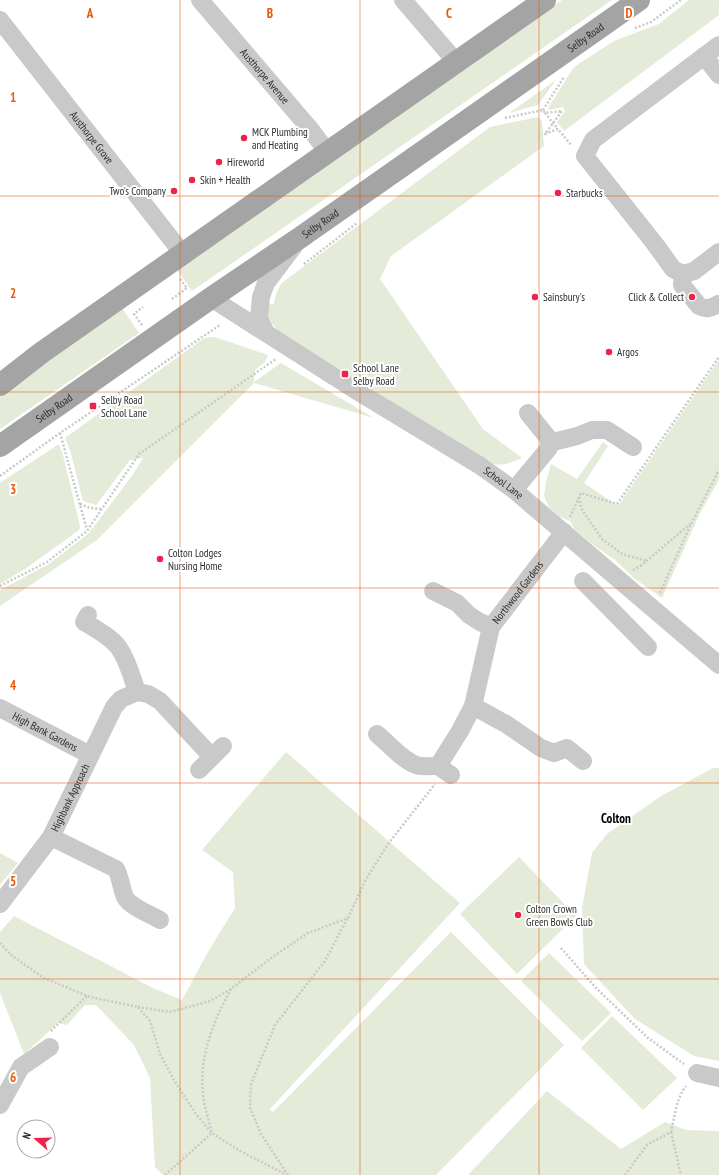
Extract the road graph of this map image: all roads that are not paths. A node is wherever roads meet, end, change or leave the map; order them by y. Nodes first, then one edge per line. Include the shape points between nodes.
1 (200, 0) edge
2 (402, 0) edge
3 (545, 0) edge
4 (639, 0) edge
5 (0, 20) edge
6 (719, 45) edge
7 (704, 56) junction
8 (457, 63) junction
9 (719, 75) edge
10 (328, 153) junction
11 (301, 237) junction
12 (719, 252) edge
13 (175, 260) junction
14 (683, 273) junction
15 (211, 298) junction
16 (718, 304) dead end
17 (265, 331) junction
18 (0, 385) edge
19 (528, 412) dead end
20 (549, 443) junction
21 (0, 446) edge
22 (633, 447) dead end
23 (514, 490) junction
24 (564, 532) junction
25 (583, 581) dead end
26 (433, 592) dead end
27 (634, 592) junction
28 (614, 612) junction
29 (88, 616) dead end
30 (491, 627) junction
31 (648, 647) dead end
32 (719, 665) edge
33 (137, 692) junction
34 (473, 706) junction
35 (0, 708) edge
36 (377, 734) dead end
37 (90, 755) junction
38 (583, 761) dead end
39 (199, 770) dead end
40 (51, 837) junction
41 (0, 904) edge
42 (161, 918) dead end
43 (50, 1047) dead end
44 (697, 1074) road end
45 (719, 1078) edge
46 (0, 1105) edge

1 - 10 street, Austhorpe Avenue
2 - 8 street
3 - 8 main road
4 - 11 main road, Selby Road
5 - 13 street, Austhorpe Grove
6 - 7 street
7 - 9 street
7 - 14 street via 593,140 585,156 673,269
8 - 10 main road
10 - 13 main road
11 - 15 main road, Selby Road
11 - 17 street via 266,283 261,297 259,318
12 - 14 street via 694,271
13 - 18 main road
14 - 16 street via 682,285 699,306 710,308
15 - 17 street, School Lane
15 - 21 main road, Selby Road
17 - 23 street, School Lane via 479,465
19 - 20 street via 549,439
20 - 22 street via 592,430 607,430
20 - 23 street via 549,448
23 - 24 street, School Lane
24 - 27 street, School Lane
24 - 30 street, Northwood Gardens
25 - 28 street
26 - 30 street via 457,603 469,615
27 - 28 street
27 - 32 street, School Lane
28 - 31 street
29 - 33 street via 84,622 118,648 130,668
30 - 34 street, Northwood Gardens
33 - 37 street, Highbank Approach via 121,699 114,707
33 - 39 street via 148,694 160,701 217,752
34 - 36 street, Northwood Gardens via 444,770 416,765
34 - 38 street via 506,724 541,748 554,753 567,748
35 - 37 street, High Bank Gardens
37 - 40 street, Highbank Approach
40 - 41 street, Highbank Approach
40 - 42 street via 116,869 130,903
43 - 46 street via 21,1067
44 - 45 street

